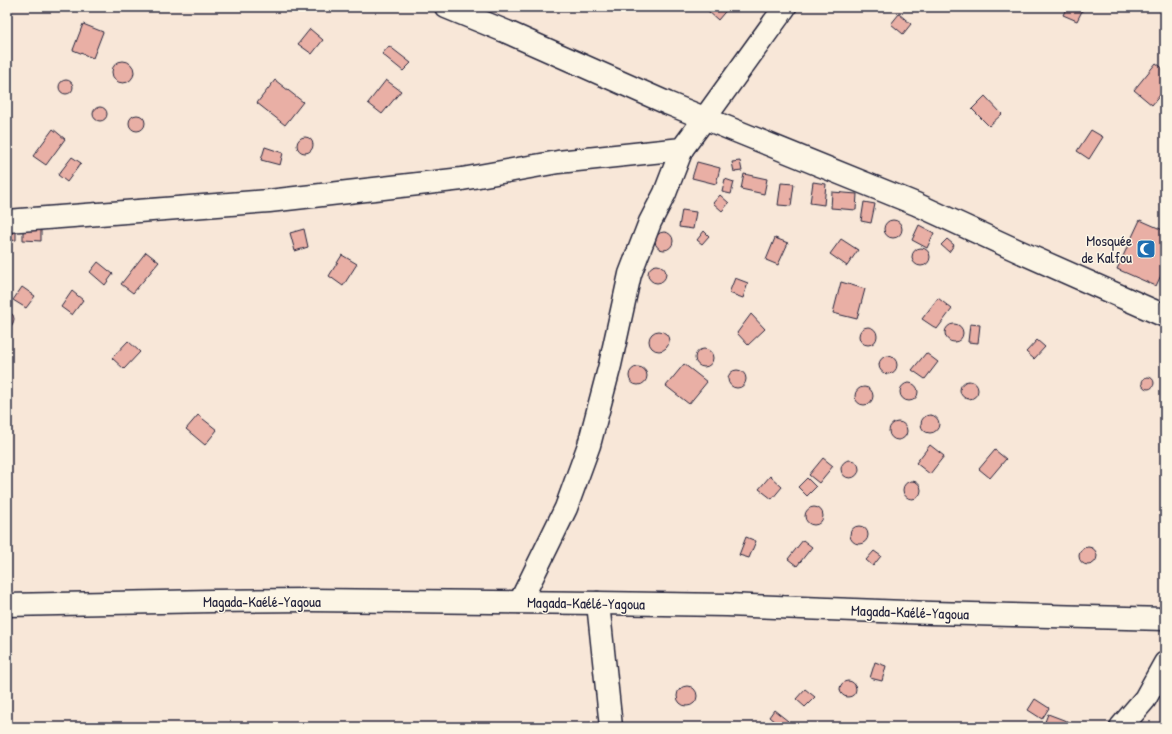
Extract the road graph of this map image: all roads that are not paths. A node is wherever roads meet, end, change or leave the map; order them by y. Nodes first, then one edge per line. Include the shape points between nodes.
1 (446, 7) edge
2 (785, 7) edge
3 (705, 118) junction
4 (682, 149) junction
5 (7, 221) edge
6 (1165, 316) edge
7 (520, 602) junction
8 (598, 603) junction
9 (7, 604) edge
10 (1165, 619) edge
11 (1165, 663) edge
12 (610, 727) edge
13 (1121, 727) edge

1 - 3 main road
2 - 3 main road
3 - 4 main road
3 - 6 main road via 916,204
4 - 5 main road via 558,162 462,179 269,201
4 - 7 main road via 630,274 589,445 566,508
7 - 8 main road, Magada-Kaélé-Yagoua
7 - 9 main road, Magada-Kaélé-Yagoua via 250,600
8 - 10 main road, Magada-Kaélé-Yagoua
8 - 12 main road
11 - 13 main road via 1145,699

